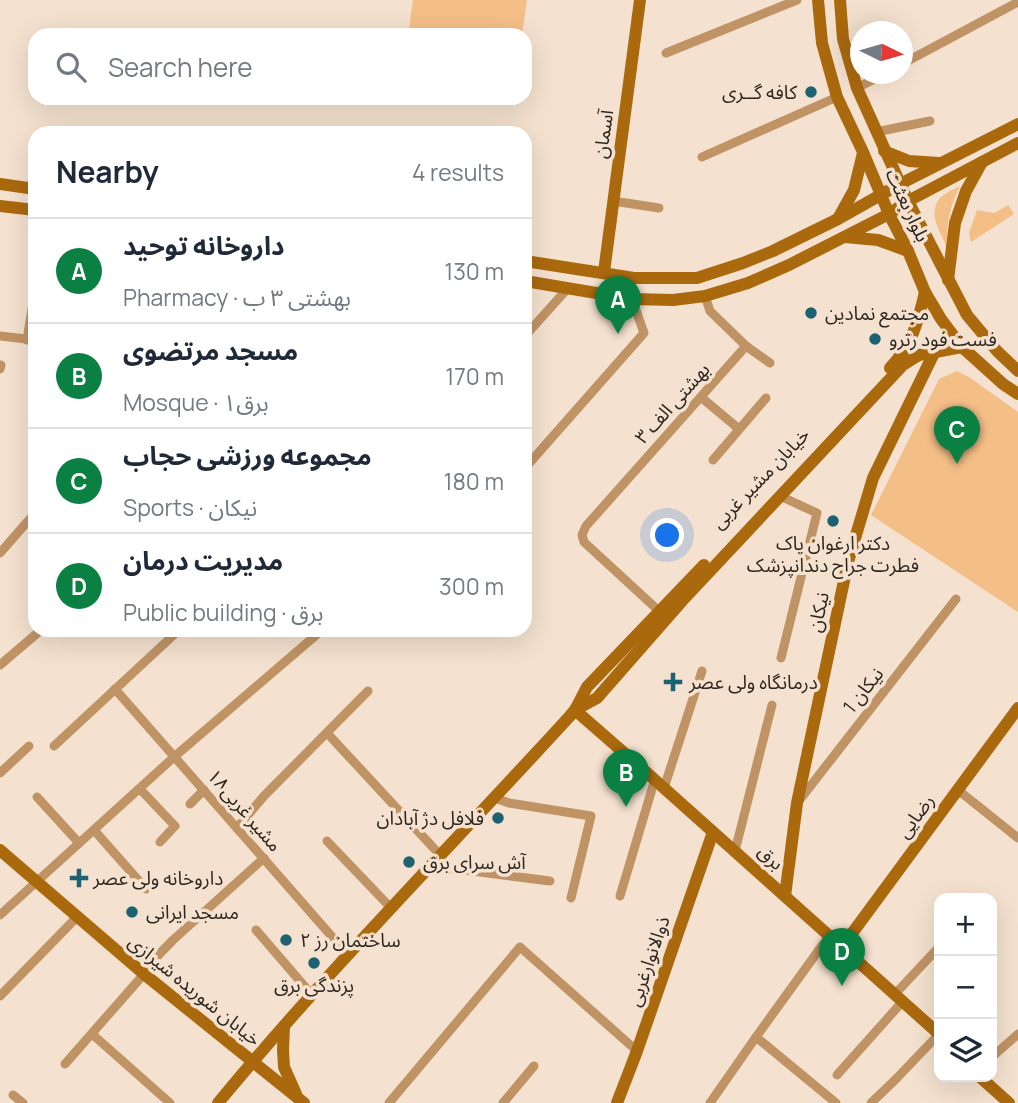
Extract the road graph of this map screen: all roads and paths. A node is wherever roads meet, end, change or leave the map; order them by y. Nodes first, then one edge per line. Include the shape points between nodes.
1 (640, 0) edge
2 (797, 0) edge
3 (818, 0) edge
4 (840, 0) edge
5 (1018, 2) edge
6 (844, 42) junction
7 (823, 47) junction
8 (666, 53) dead end
9 (913, 58) edge
10 (865, 84) edge
11 (857, 88) junction
12 (837, 97) junction
13 (930, 121) dead end
14 (1012, 127) edge
15 (876, 132) junction
16 (1016, 143) edge
17 (884, 151) junction
18 (863, 152) junction
19 (702, 157) dead end
20 (982, 162) junction
21 (943, 163) junction
22 (0, 184) edge
23 (900, 184) junction
24 (28, 188) edge
25 (881, 194) junction
26 (613, 201) junction
27 (908, 201) junction
28 (0, 206) edge
29 (659, 208) dead end
30 (28, 209) edge
31 (889, 214) junction
32 (838, 219) junction
33 (845, 237) junction
34 (908, 251) junction
35 (532, 262) edge
36 (604, 272) junction
37 (948, 280) junction
38 (532, 282) edge
39 (568, 288) junction
40 (925, 292) junction
41 (705, 296) junction
42 (632, 299) junction
43 (532, 328) edge
44 (0, 336) edge
45 (28, 340) edge
46 (910, 342) junction
47 (746, 346) junction
48 (962, 347) junction
49 (935, 351) junction
50 (919, 355) junction
51 (770, 363) dead end
52 (1018, 371) edge
53 (1018, 394) edge
54 (702, 398) junction
55 (766, 398) dead end
56 (739, 429) junction
57 (532, 460) edge
58 (713, 460) dead end
59 (780, 496) junction
60 (28, 521) edge
61 (0, 553) edge
62 (956, 599) dead end
63 (660, 611) junction
64 (33, 637) edge
65 (171, 637) edge
66 (313, 637) edge
67 (781, 657) dead end
68 (0, 665) edge
69 (702, 671) dead end
70 (115, 689) junction
71 (368, 691) dead end
72 (772, 705) dead end
73 (1018, 708) edge
74 (575, 710) junction
75 (327, 733) junction
76 (54, 746) dead end
77 (29, 747) dead end
78 (174, 757) junction
79 (0, 773) edge
80 (659, 784) junction
81 (140, 789) junction
82 (204, 790) junction
83 (958, 790) junction
84 (37, 797) dead end
85 (495, 798) junction
86 (797, 803) junction
87 (190, 804) dead end
88 (237, 828) junction
89 (94, 830) junction
90 (713, 832) junction
91 (1018, 838) edge
92 (327, 841) dead end
93 (160, 842) dead end
94 (79, 843) junction
95 (735, 851) junction
96 (3, 857) edge
97 (264, 858) junction
98 (439, 858) junction
99 (36, 881) junction
100 (550, 881) dead end
101 (146, 890) dead end
102 (620, 896) dead end
103 (785, 896) junction
104 (571, 898) dead end
105 (391, 908) junction
106 (0, 915) edge
107 (77, 917) junction
108 (256, 930) dead end
109 (829, 936) junction
110 (842, 947) junction
111 (934, 953) edge
112 (348, 955) junction
113 (143, 973) junction
114 (312, 995) junction
115 (0, 996) edge
116 (899, 998) junction
117 (284, 1027) junction
118 (934, 1030) edge
119 (92, 1034) junction
120 (1018, 1034) edge
121 (756, 1037) junction
122 (934, 1039) edge
123 (637, 1051) junction
124 (997, 1053) edge
125 (253, 1061) junction
126 (65, 1064) dead end
127 (534, 1066) dead end
128 (837, 1075) dead end
129 (986, 1082) edge
130 (13, 1095) dead end
131 (301, 1100) edge
132 (23, 1103) edge
133 (170, 1103) edge
134 (218, 1103) edge
135 (389, 1103) edge
136 (503, 1103) edge
137 (617, 1103) edge
138 (710, 1103) edge
139 (836, 1103) edge
140 (870, 1103) edge
141 (1009, 1103) edge

1 - 26 main road, آسمان
2 - 8 street
3 - 7 main road, بلوار بعثت
4 - 6 main road, بلوار بعثت
5 - 9 street
6 - 7 main road
6 - 11 main road, بلوار بعثت
7 - 12 main road, بلوار بعثت
10 - 11 street
11 - 15 main road, بلوار بعثت
12 - 18 main road, بلوار بعثت
12 - 19 street
13 - 15 street
14 - 16 main road
14 - 21 main road
15 - 17 main road, بلوار بعثت
16 - 20 main road
17 - 21 main road via 909,161
17 - 23 main road, بلوار بعثت
18 - 25 main road, بلوار بعثت
18 - 32 main road via 854,190
20 - 27 main road
20 - 37 main road via 956,223
21 - 23 main road
22 - 24 main road
23 - 25 main road
23 - 27 main road, بلوار بعثت
25 - 31 main road, بلوار بعثت
25 - 32 main road
26 - 29 street
26 - 36 main road, آسمان
27 - 31 main road
27 - 37 main road, بلوار بعثت
28 - 30 main road
31 - 33 main road
31 - 34 main road, بلوار بعثت
32 - 36 main road via 753,259 697,278 634,278
33 - 34 main road via 878,240
33 - 41 main road via 748,283
34 - 40 main road, بلوار بعثت
35 - 36 main road
37 - 52 main road, بلوار بعثت via 967,315
38 - 39 main road
39 - 42 main road
39 - 43 street
40 - 46 main road, خیابان مشیر غربی
40 - 48 main road, بلوار بعثت
41 - 42 main road
41 - 47 street via 710,311
42 - 57 street via 644,332
44 - 45 street
46 - 50 main road via 918,344
46 - 63 main road, خیابان مشیر غربی
47 - 51 street
47 - 54 street, بهشتی الف ۳
48 - 49 main road, خیابان مشیر غربی
48 - 53 main road, بلوار بعثت
49 - 50 main road, خیابان مشیر غربی
49 - 86 main road, نیکان via 873,478 848,562
50 - 59 main road, خیابان مشیر غربی via 903,365
54 - 56 street
54 - 63 street, بهشتی الف ۳ via 582,535 584,542
55 - 56 street
56 - 58 street
59 - 67 street via 817,513
59 - 74 main road, خیابان مشیر غربی via 597,698
60 - 61 street
62 - 86 street, نیکان 1
63 - 74 main road, خیابان مشیر غربی via 587,687
64 - 68 street
65 - 70 street
66 - 78 street
69 - 80 street
70 - 76 street
70 - 78 street, مشیر غربی۱۸
71 - 75 street
72 - 95 street
73 - 83 main road, رضایی
74 - 80 main road, برق
74 - 85 main road, خیابان مشیر غربی
75 - 88 street
75 - 98 street
77 - 79 street
78 - 81 street
78 - 82 street, مشیر غربی۱۸
80 - 90 main road, برق
80 - 102 street
81 - 89 street
81 - 93 street via 175,826
82 - 87 street
82 - 88 street, مشیر غربی۱۸
83 - 91 street
83 - 110 main road, رضایی
84 - 94 street
85 - 98 main road, خیابان مشیر غربی
85 - 104 street via 591,816
86 - 103 main road, نیکان
88 - 97 street, مشیر غربی۱۸
89 - 94 street
89 - 101 street
90 - 95 main road, برق
90 - 123 main road, ذوالانوارغربی
92 - 105 street
94 - 99 street
95 - 103 main road, برق
96 - 99 main road, خیابان شوریده شیرازی
97 - 112 street, مشیر غربی۱۸
97 - 113 street
98 - 100 street via 449,868
98 - 105 main road, خیابان مشیر غربی
99 - 106 street
99 - 107 main road, خیابان شوریده شیرازی
103 - 109 main road, برق
105 - 112 main road, خیابان مشیر غربی
107 - 113 main road, خیابان شوریده شیرازی
107 - 115 street
108 - 114 street
109 - 110 main road, برق
109 - 121 street
110 - 116 main road, برق
111 - 116 street
112 - 114 main road, خیابان مشیر غربی
113 - 119 street
113 - 125 main road, خیابان شوریده شیرازی
114 - 117 main road, خیابان مشیر غربی
116 - 118 main road, برق
116 - 128 street
117 - 125 main road, خیابان مشیر غربی
117 - 131 main road via 284,1067
119 - 126 street
119 - 133 street
120 - 124 street
121 - 138 street
121 - 139 street
122 - 140 street
123 - 135 street via 520,947
123 - 137 main road, ذوالانوارغربی
125 - 131 main road, خیابان شوریده شیرازی
125 - 134 main road, خیابان مشیر غربی
127 - 136 street
129 - 141 main road
130 - 132 street

